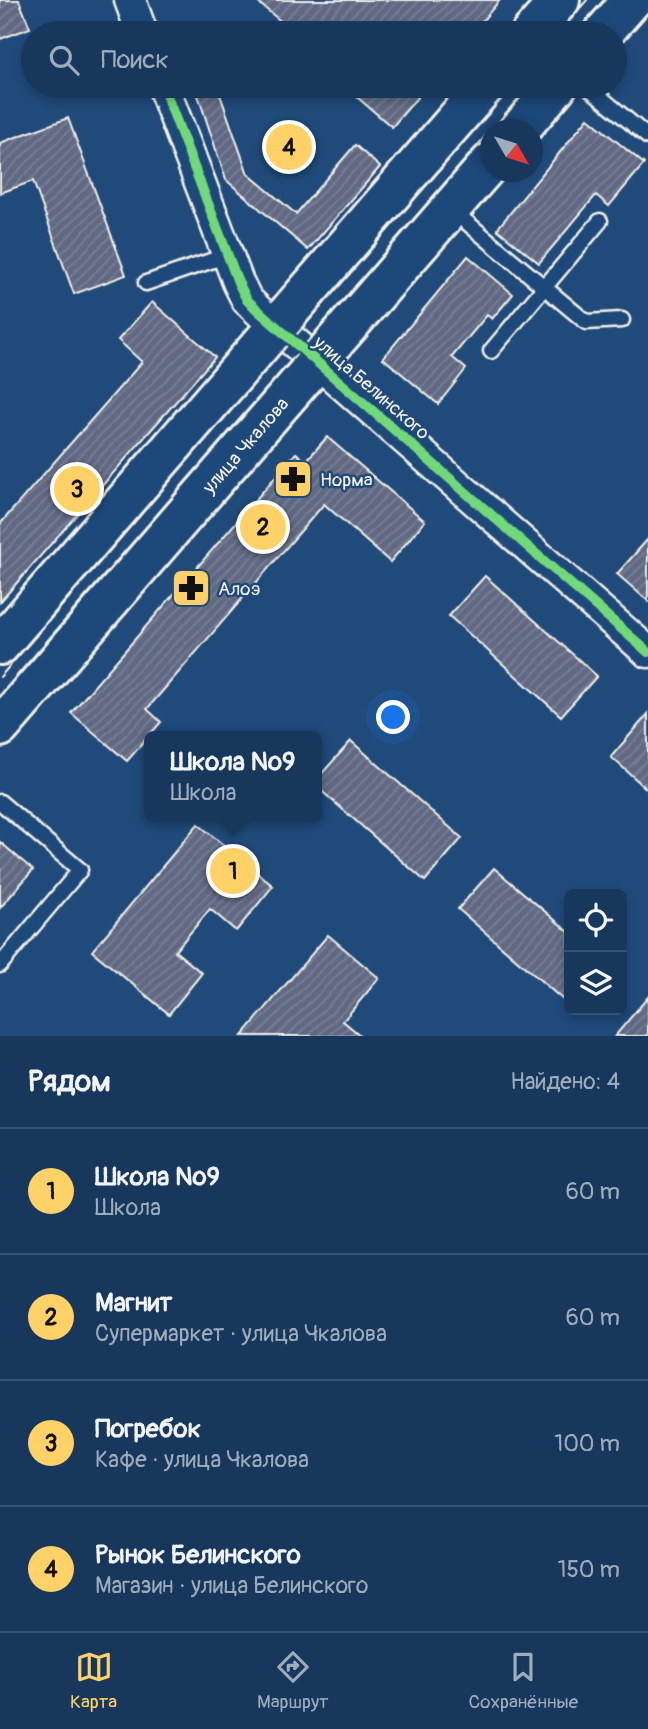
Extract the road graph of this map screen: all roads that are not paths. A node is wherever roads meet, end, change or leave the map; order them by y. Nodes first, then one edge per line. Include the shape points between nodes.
1 (130, 0) edge
2 (632, 0) edge
3 (138, 21) edge
4 (614, 21) edge
5 (168, 98) edge
6 (475, 98) edge
7 (547, 98) edge
8 (601, 98) edge
9 (528, 119) edge
10 (648, 137) edge
11 (480, 175) edge
12 (450, 209) junction
13 (600, 221) dead end
14 (228, 255) junction
15 (146, 282) dead end
16 (544, 287) junction
17 (622, 320) dead end
18 (276, 327) junction
19 (491, 351) dead end
20 (317, 363) junction
21 (0, 645) edge
22 (648, 652) edge
23 (0, 727) edge
24 (0, 802) edge
25 (0, 965) edge

1 - 3 street
2 - 4 main road
5 - 14 street, улица Белинского
6 - 18 main road
7 - 9 main road
8 - 10 lane
11 - 12 main road, улица Чкалова
12 - 16 lane
12 - 20 main road, улица Чкалова
13 - 16 lane
14 - 15 lane
14 - 18 street, улица Белинского via 247,300
16 - 17 lane via 586,322
16 - 19 lane
18 - 20 street, улица Белинского
18 - 21 main road
20 - 22 street, улица Белинского
20 - 23 main road, улица Чкалова
24 - 25 lane via 80,870

